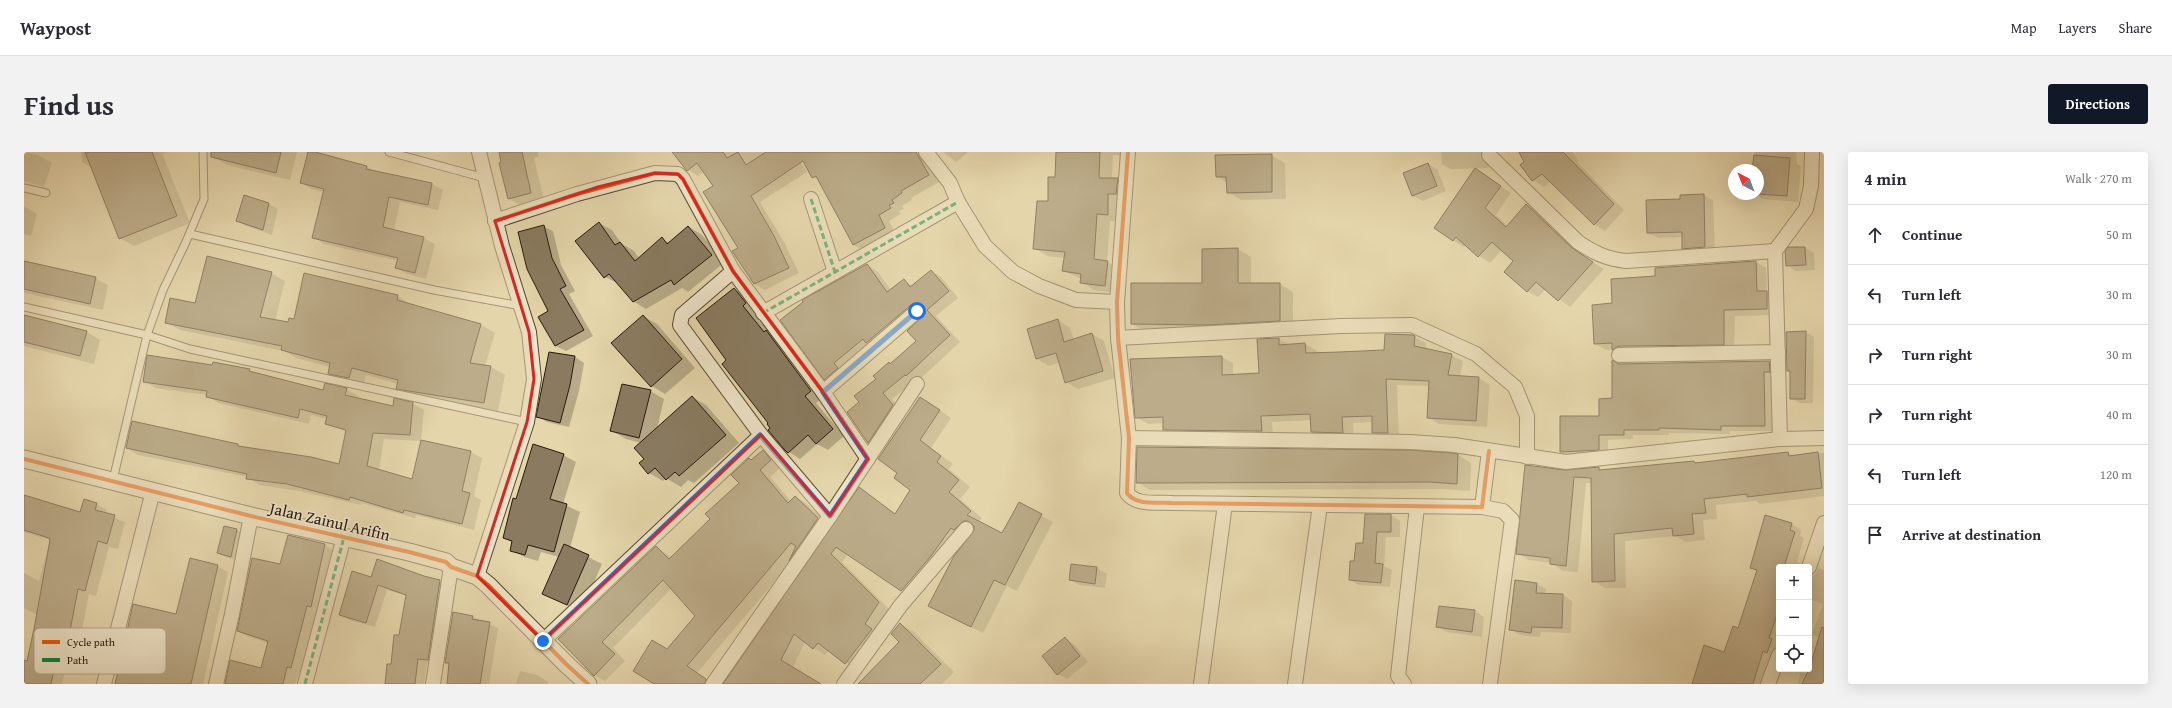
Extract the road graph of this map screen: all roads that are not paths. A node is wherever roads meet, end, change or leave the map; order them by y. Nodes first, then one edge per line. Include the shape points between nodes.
1 (203, 152) edge
2 (389, 152) edge
3 (478, 152) edge
4 (926, 152) edge
5 (1128, 152) edge
6 (1489, 155) dead end
7 (1816, 157) edge
8 (485, 178) junction
9 (24, 188) edge
10 (46, 192) dead end
11 (811, 200) dead end
12 (958, 202) junction
13 (496, 221) junction
14 (190, 234) junction
15 (1775, 251) junction
16 (733, 271) junction
17 (835, 272) junction
18 (1117, 302) junction
19 (521, 306) junction
20 (24, 307) edge
21 (917, 311) dead end
22 (763, 313) junction
23 (147, 335) junction
24 (1118, 338) junction
25 (1778, 352) junction
26 (1618, 355) dead end
27 (917, 384) dead end
28 (823, 392) junction
29 (527, 422) junction
30 (760, 435) junction
31 (1129, 438) junction
32 (1824, 438) edge
33 (1780, 440) junction
34 (1489, 451) junction
35 (1527, 457) junction
36 (24, 458) edge
37 (868, 459) junction
38 (113, 480) junction
39 (153, 490) junction
40 (1225, 504) junction
41 (1320, 505) junction
42 (1417, 507) junction
43 (1482, 507) junction
44 (251, 516) junction
45 (830, 516) junction
46 (1824, 523) edge
47 (966, 529) dead end
48 (344, 537) junction
49 (1810, 564) edge
50 (451, 567) junction
51 (477, 576) junction
52 (118, 628) edge
53 (543, 641) junction
54 (1776, 663) edge
55 (107, 674) edge
56 (104, 684) edge
57 (216, 684) edge
58 (305, 684) edge
59 (433, 684) edge
60 (588, 684) edge
61 (712, 684) edge
62 (844, 684) edge
63 (1201, 684) edge
64 (1295, 684) edge
65 (1404, 684) edge
66 (1490, 684) edge
67 (1768, 684) edge

1 - 14 lane via 204,199
2 - 8 lane
3 - 8 street
4 - 12 street via 950,183
5 - 18 street
6 - 15 street via 1578,242 1609,259 1626,261
7 - 15 street via 1806,209
8 - 13 street
9 - 10 lane
11 - 17 street
12 - 17 street
12 - 18 street via 985,246 1013,272 1039,286 1076,300
13 - 16 street via 598,187 655,174 678,174
13 - 19 street
14 - 19 lane via 434,290
14 - 23 lane via 163,290
15 - 25 street
16 - 22 street
16 - 30 street via 682,315 680,325
17 - 22 street
18 - 24 street
19 - 29 street via 532,352 534,379
20 - 23 lane
21 - 28 street
22 - 28 street
23 - 29 lane via 190,349
23 - 38 lane
24 - 31 street
24 - 35 street via 1341,326 1412,325 1476,354 1515,387 1527,416
25 - 26 street
25 - 33 street
27 - 37 street
28 - 37 street
29 - 51 street
30 - 45 street
30 - 53 street
31 - 34 street via 1410,442
31 - 40 street via 1127,494 1130,498 1137,502
32 - 33 street
33 - 35 street via 1566,462
34 - 35 street
34 - 43 street
36 - 38 street, Jalan Zainul Arifin
37 - 45 street
38 - 39 street, Jalan Zainul Arifin
39 - 44 street, Jalan Zainul Arifin
39 - 52 street
40 - 41 street
40 - 63 street
41 - 42 street
41 - 64 street
42 - 43 street
42 - 65 street via 1398,676
43 - 66 street via 1503,511 1512,520
44 - 48 street, Jalan Zainul Arifin
44 - 57 street
45 - 61 street
46 - 49 street
47 - 62 street via 901,605
48 - 50 street, Jalan Zainul Arifin via 429,557 446,562
48 - 58 street
50 - 51 street, Jalan Zainul Arifin
50 - 59 street
51 - 53 street, Jalan Zainul Arifin via 500,595
53 - 60 street, Jalan Zainul Arifin
54 - 67 street
55 - 56 street

